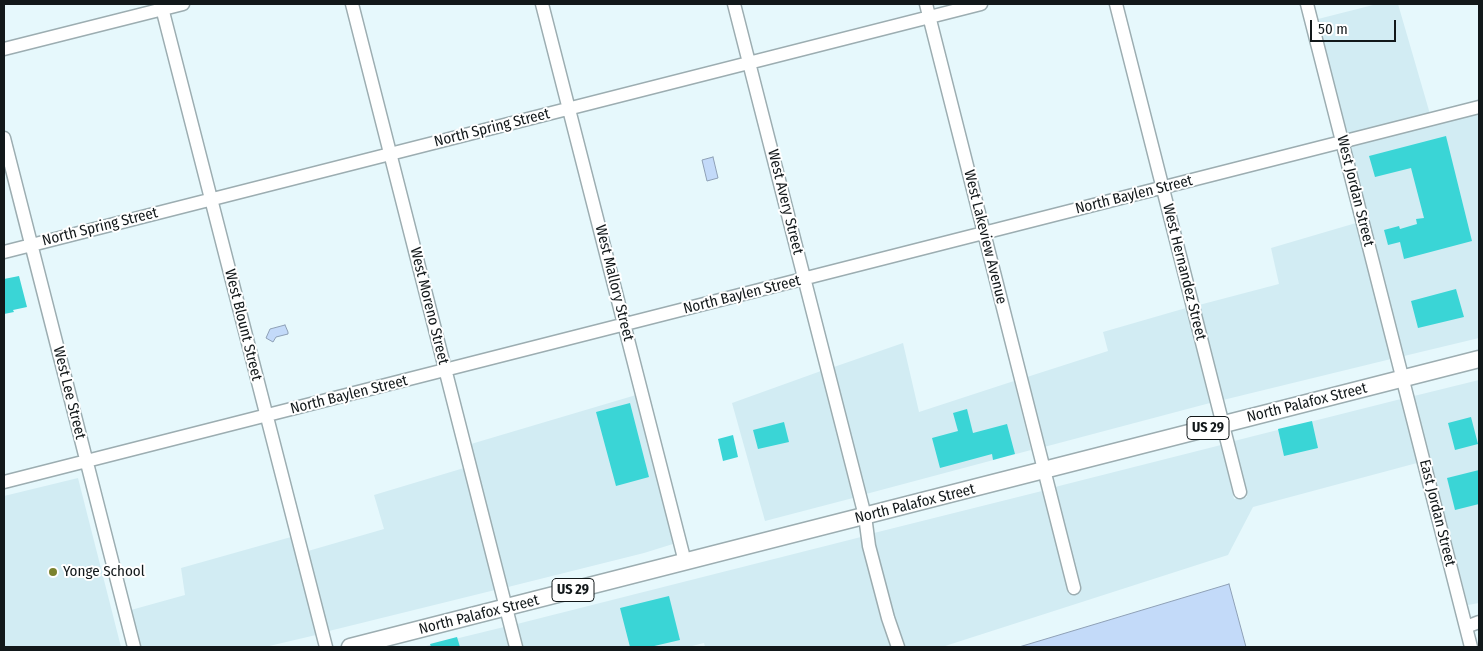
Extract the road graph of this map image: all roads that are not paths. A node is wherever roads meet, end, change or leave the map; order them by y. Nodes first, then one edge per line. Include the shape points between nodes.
1 (183, 4) edge
2 (352, 4) edge
3 (542, 4) edge
4 (734, 4) edge
5 (926, 4) edge
6 (981, 4) edge
7 (1116, 4) edge
8 (1307, 4) edge
9 (162, 6) edge
10 (930, 17) junction
11 (4, 49) edge
12 (750, 62) junction
13 (1479, 107) edge
14 (569, 108) junction
15 (4, 138) edge
16 (1342, 142) junction
17 (390, 154) junction
18 (1163, 188) junction
19 (211, 199) junction
20 (984, 233) junction
21 (31, 245) junction
22 (4, 252) edge
23 (804, 279) junction
24 (625, 325) junction
25 (1479, 359) edge
26 (446, 370) junction
27 (1403, 379) junction
28 (266, 415) junction
29 (1223, 424) junction
30 (86, 462) junction
31 (1043, 471) junction
32 (4, 482) edge
33 (1240, 492) dead end
34 (865, 516) junction
35 (685, 562) junction
36 (1074, 588) dead end
37 (506, 608) junction
38 (1479, 622) edge
39 (1466, 627) junction
40 (134, 647) edge
41 (326, 647) edge
42 (350, 647) edge
43 (516, 647) edge
44 (898, 647) edge
45 (1471, 647) edge

1 - 9 street
2 - 17 street, West Moreno Street
3 - 14 street, West Mallory Street
4 - 12 street, West Avery Street
5 - 10 street, West Lakeview Avenue
6 - 10 street, North Spring Street
7 - 18 street, West Hernandez Street
8 - 16 street, West Jordan Street
9 - 11 street
9 - 19 street, West Blount Street
10 - 12 street, North Spring Street
10 - 20 street, West Lakeview Avenue
12 - 14 street, North Spring Street
12 - 23 street, West Avery Street
13 - 16 street, North Baylen Street
14 - 17 street, North Spring Street
14 - 24 street, West Mallory Street
15 - 21 street, West Lee Street
16 - 18 street, North Baylen Street
16 - 27 street, West Jordan Street
17 - 19 street, North Spring Street
17 - 26 street, West Moreno Street
18 - 20 street, North Baylen Street
18 - 29 street, West Hernandez Street
19 - 21 street, North Spring Street
19 - 28 street, West Blount Street
20 - 23 street, North Baylen Street
20 - 31 street, West Lakeview Avenue
21 - 22 street, North Spring Street
21 - 30 street, West Lee Street
23 - 24 street, North Baylen Street
23 - 34 street, West Avery Street
24 - 26 street, North Baylen Street
24 - 35 street, West Mallory Street
25 - 27 main road, North Palafox Street / US 29
26 - 28 street, North Baylen Street
26 - 37 street, West Moreno Street
27 - 29 main road, North Palafox Street / US 29
27 - 39 street, East Jordan Street
28 - 30 street, North Baylen Street
28 - 41 street, West Blount Street
29 - 31 main road, North Palafox Street / US 29
29 - 33 street, West Hernandez Street
30 - 32 street, North Baylen Street
30 - 40 street, West Lee Street
31 - 34 main road, North Palafox Street / US 29
31 - 36 street, West Lakeview Avenue
34 - 35 main road, North Palafox Street / US 29
34 - 44 street, West Avery Street via 869,546
35 - 37 main road, North Palafox Street / US 29
37 - 42 main road, North Palafox Street / US 29
37 - 43 street, West Moreno Street
38 - 39 street
39 - 45 street, East Jordan Street

